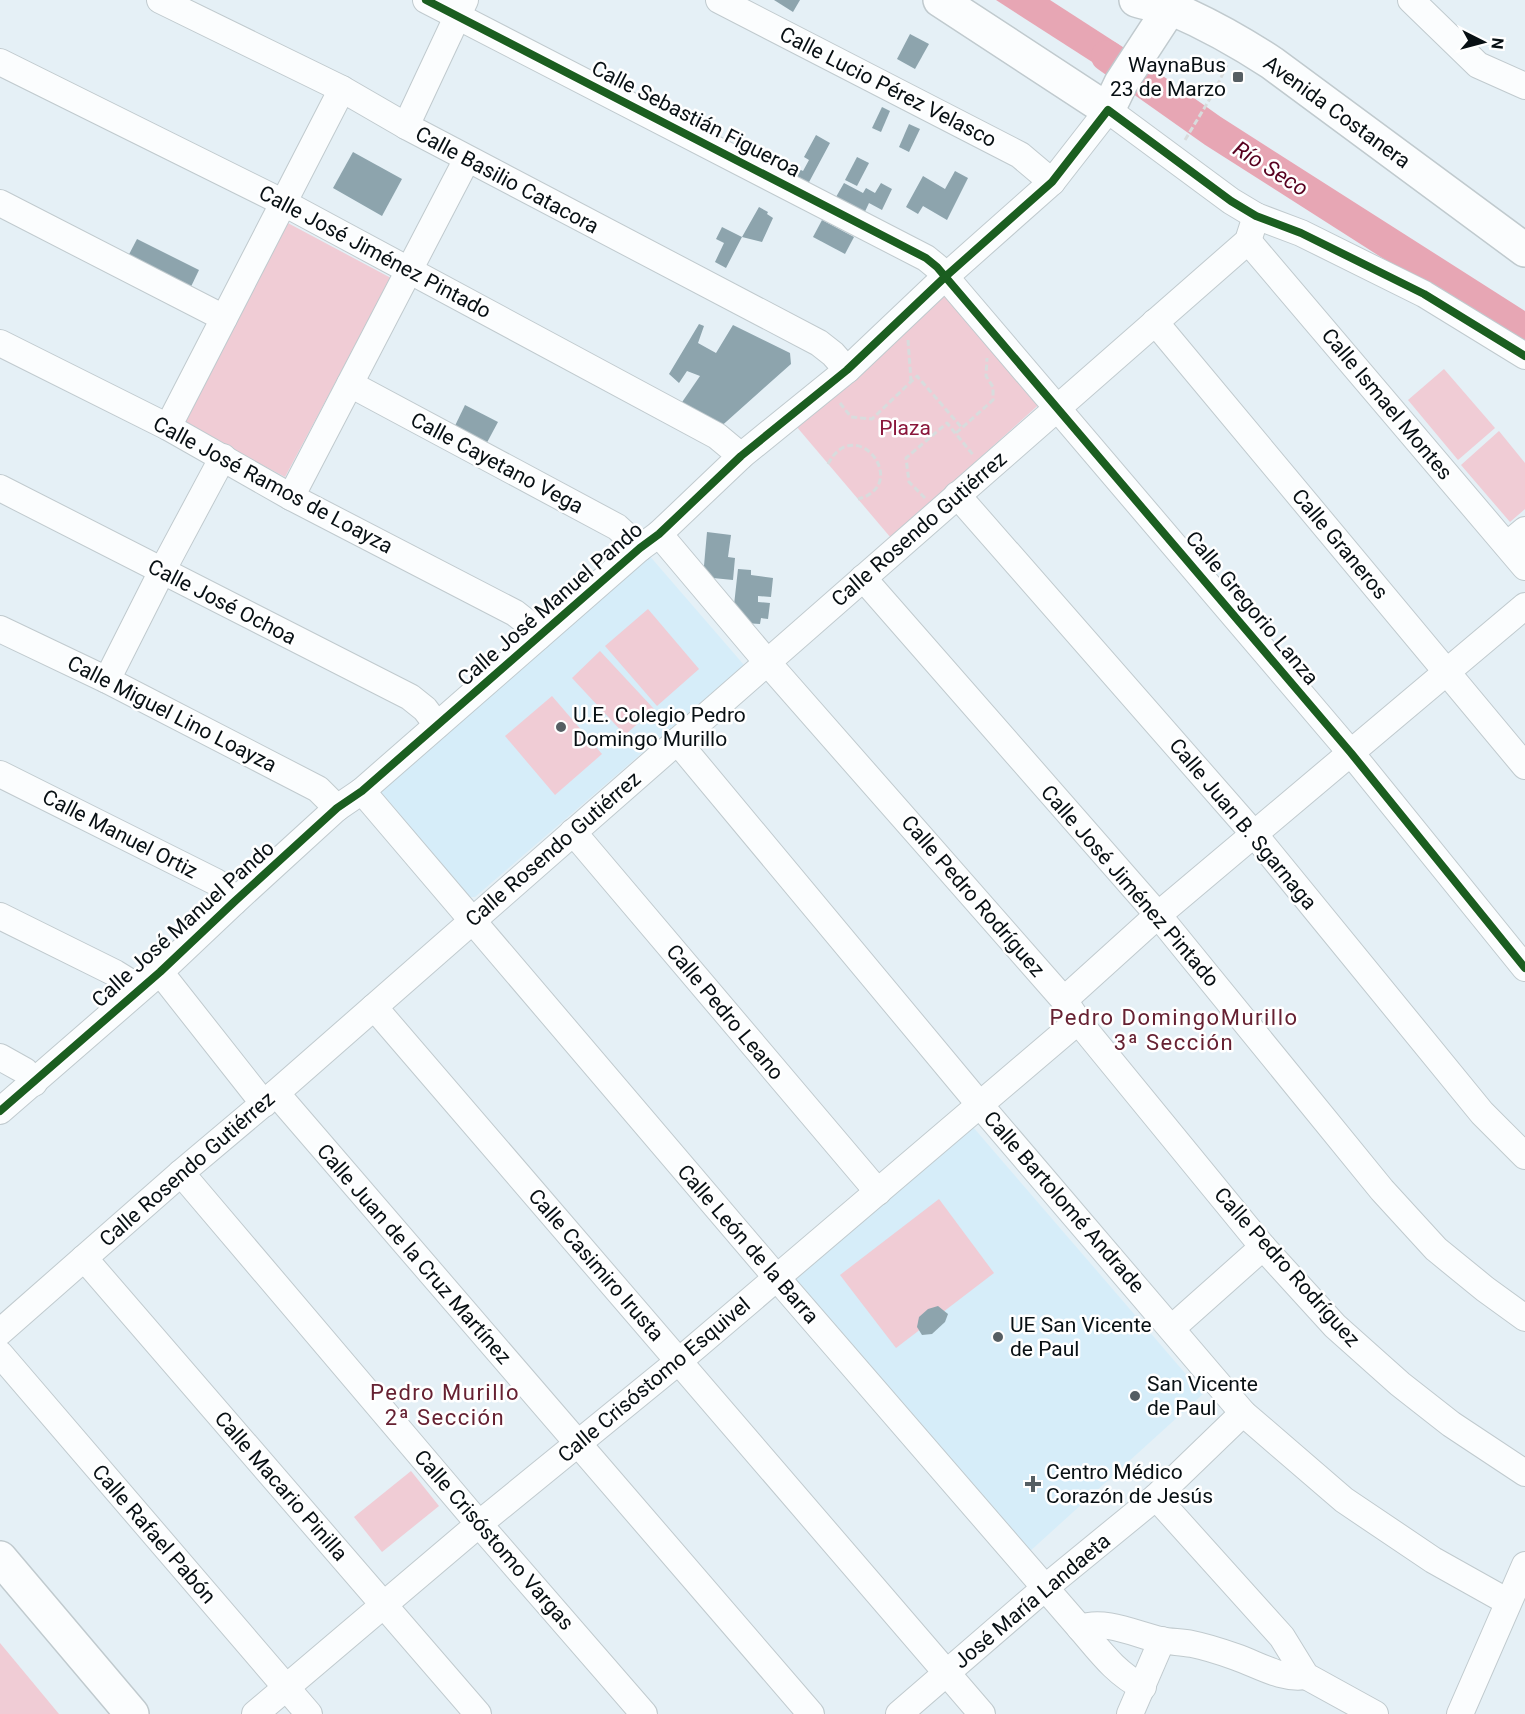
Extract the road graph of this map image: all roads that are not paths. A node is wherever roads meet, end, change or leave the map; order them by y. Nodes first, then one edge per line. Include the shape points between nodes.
1 (159, 0) edge
2 (426, 0) edge
3 (719, 0) edge
4 (940, 0) edge
5 (1136, 0) edge
6 (1411, 0) edge
7 (1173, 4) edge
8 (461, 8) edge
9 (0, 62) edge
10 (1525, 86) edge
11 (342, 89) junction
12 (1114, 97) junction
13 (406, 126) junction
14 (467, 159) junction
15 (1053, 182) junction
16 (0, 203) edge
17 (284, 203) junction
18 (1256, 216) junction
19 (1248, 241) junction
20 (1525, 250) edge
21 (409, 270) junction
22 (945, 277) junction
23 (224, 318) junction
24 (1155, 322) junction
25 (0, 343) edge
26 (1525, 356) edge
27 (847, 370) junction
28 (350, 384) junction
29 (1057, 408) junction
30 (168, 427) junction
31 (741, 456) junction
32 (223, 457) junction
33 (0, 488) edge
34 (957, 495) junction
35 (291, 497) junction
36 (1516, 537) edge
37 (649, 541) junction
38 (1525, 567) edge
39 (162, 571) junction
40 (863, 578) junction
41 (1525, 606) edge
42 (0, 629) edge
43 (538, 637) junction
44 (767, 662) junction
45 (1447, 672) junction
46 (107, 680) junction
47 (437, 725) junction
48 (677, 741) junction
49 (1351, 753) junction
50 (1525, 766) edge
51 (0, 774) edge
52 (362, 791) junction
53 (338, 808) junction
54 (573, 832) junction
55 (1254, 834) junction
56 (234, 902) junction
57 (1158, 915) junction
58 (0, 916) edge
59 (471, 921) junction
60 (1525, 968) edge
61 (160, 972) junction
62 (137, 991) junction
63 (1064, 1000) junction
64 (374, 1007) junction
65 (1078, 1021) junction
66 (0, 1057) edge
67 (34, 1083) junction
68 (270, 1099) junction
69 (980, 1105) junction
70 (0, 1111) edge
71 (1525, 1156) edge
72 (181, 1173) junction
73 (878, 1192) junction
74 (1263, 1246) junction
75 (84, 1258) junction
76 (777, 1278) junction
77 (1525, 1317) edge
78 (1172, 1328) junction
79 (0, 1332) edge
80 (0, 1354) edge
81 (679, 1361) junction
82 (1243, 1413) junction
83 (578, 1444) junction
84 (1525, 1473) edge
85 (1155, 1497) junction
86 (479, 1524) junction
87 (0, 1558) edge
88 (1525, 1565) edge
89 (1046, 1587) junction
90 (1508, 1602) junction
91 (384, 1605) junction
92 (1080, 1628) junction
93 (1162, 1640) junction
94 (948, 1673) junction
95 (1306, 1676) junction
96 (1143, 1687) junction
97 (286, 1688) junction
98 (132, 1714) edge
99 (255, 1714) edge
100 (309, 1714) edge
101 (478, 1714) edge
102 (644, 1714) edge
103 (811, 1714) edge
104 (899, 1714) edge
105 (982, 1714) edge
106 (1130, 1714) edge
107 (1375, 1714) edge
108 (1460, 1714) edge

1 - 11 street, Calle Basilio Catacora
2 - 8 street, Calle Sebastián Figueroa
3 - 15 street, Calle Lucio Pérez Velasco via 1020,156
4 - 12 main road
5 - 7 main road, Avenida Costanera
6 - 10 street via 1478,65
7 - 12 main road, Calle José Manuel Pando
7 - 20 main road, Avenida Costanera via 1272,63
8 - 13 street
8 - 22 street, Calle Sebastián Figueroa via 926,258
9 - 17 street, Calle José Jiménez Pintado
11 - 13 street, Calle Basilio Catacora
11 - 17 street
12 - 15 street, Calle José Manuel Pando
12 - 18 street via 1231,201
13 - 14 street, Calle Basilio Catacora
14 - 21 street
14 - 27 street, Calle Basilio Catacora via 819,343
15 - 22 street, Calle José Manuel Pando
16 - 23 street
17 - 21 street, Calle José Jiménez Pintado
17 - 23 street
18 - 19 street
18 - 26 street via 1301,233 1424,294
19 - 24 street, Calle Rosendo Gutiérrez
19 - 36 street, Calle Ismael Montes
21 - 28 street
21 - 31 street, Calle José Jiménez Pintado via 717,436
22 - 27 street, Calle José Manuel Pando
22 - 29 street, Calle Gregorio Lanza
23 - 30 street
24 - 29 street, Calle Rosendo Gutiérrez
24 - 45 street, Calle Graneros
25 - 30 street, Calle José Ramos de Loayza
27 - 31 street, Calle José Manuel Pando
28 - 35 street
28 - 37 street, Calle Cayetano Vega
29 - 34 street, Calle Rosendo Gutiérrez
29 - 49 street, Calle Gregorio Lanza
30 - 32 street, Calle José Ramos de Loayza
31 - 37 street, Calle José Manuel Pando
32 - 35 street, Calle José Ramos de Loayza
32 - 39 street
33 - 39 street, Calle José Ochoa
34 - 40 street, Calle Rosendo Gutiérrez
34 - 55 street, Calle Juan B. Sgarnaga
35 - 43 street, Calle José Ramos de Loayza via 515,613
36 - 38 street, Calle Ismael Montes
37 - 43 street, Calle José Manuel Pando
37 - 44 street, Calle Pedro Rodríguez
39 - 46 street
39 - 47 street, Calle José Ochoa via 410,697
40 - 44 street, Calle Rosendo Gutiérrez
40 - 57 street, Calle José Jiménez Pintado
41 - 45 street
42 - 46 street, Calle Miguel Lino Loayza
43 - 47 street, Calle José Manuel Pando
44 - 48 street, Calle Rosendo Gutiérrez
44 - 63 street, Calle Pedro Rodríguez
45 - 49 street
45 - 50 street, Calle Graneros
46 - 53 street, Calle Miguel Lino Loayza via 318,789
47 - 52 street, Calle José Manuel Pando
48 - 54 street, Calle Rosendo Gutiérrez
48 - 69 street, Calle Bartolomé Andrade
49 - 55 street
49 - 60 street, Calle Gregorio Lanza
51 - 56 street, Calle Manuel Ortiz via 216,882
52 - 53 street, Calle José Manuel Pando
52 - 59 street, Calle León de la Barra
53 - 56 street, Calle José Manuel Pando
54 - 59 street, Calle Rosendo Gutiérrez
54 - 73 street, Calle Pedro Leano
55 - 57 street
55 - 71 street, Calle Juan B. Sgarnaga via 1482,1113
56 - 61 street, Calle José Manuel Pando
57 - 63 street
57 - 77 street, Calle José Jiménez Pintado via 1382,1190 1436,1249
58 - 62 street via 115,973
59 - 64 street, Calle Rosendo Gutiérrez
59 - 76 street, Calle León de la Barra
61 - 62 street, Calle José Manuel Pando
61 - 68 street, Calle Juan de la Cruz Martínez
62 - 67 street, Calle José Manuel Pando
63 - 65 street, Calle Pedro Rodríguez
64 - 68 street, Calle Rosendo Gutiérrez
64 - 81 street, Calle Casimiro Irusta
65 - 69 street, Calle Crisóstomo Esquivel
65 - 74 street, Calle Pedro Rodríguez
66 - 67 street via 25,1071
67 - 70 street, Calle José Manuel Pando
68 - 72 street, Calle Rosendo Gutiérrez
68 - 83 street, Calle Juan de la Cruz Martínez
69 - 73 street, Calle Crisóstomo Esquivel
69 - 78 street, Calle Bartolomé Andrade
72 - 75 street, Calle Rosendo Gutiérrez
72 - 86 street, Calle Crisóstomo Vargas
73 - 76 street, Calle Crisóstomo Esquivel
74 - 78 street
74 - 84 street, Calle Pedro Rodríguez via 1335,1326 1400,1384 1451,1424
75 - 79 street, Calle Rosendo Gutiérrez
75 - 91 street, Calle Macario Pinilla
76 - 81 street, Calle Crisóstomo Esquivel
76 - 89 street, Calle León de la Barra
78 - 82 street, Calle Bartolomé Andrade
80 - 97 street, Calle Rafael Pabón
81 - 83 street, Calle Crisóstomo Esquivel
81 - 94 street, Calle Casimiro Irusta
82 - 85 street, José María Landaeta
82 - 90 street, Calle Bartolomé Andrade via 1344,1500 1433,1560
83 - 86 street, Calle Crisóstomo Esquivel
83 - 103 street, Calle Juan de la Cruz Martínez
85 - 89 street, José María Landaeta
85 - 95 street via 1282,1637
86 - 91 street, Calle Crisóstomo Esquivel
86 - 102 street, Calle Crisóstomo Vargas
87 - 98 main road
88 - 90 street
89 - 92 street, Calle León de la Barra
89 - 94 street, José María Landaeta
90 - 108 street
91 - 97 street, Calle Crisóstomo Esquivel
91 - 101 street, Calle Macario Pinilla
92 - 93 street via 1107,1626
92 - 96 street, Calle León de la Barra via 1118,1671
93 - 95 street via 1195,1645 1295,1678
93 - 96 street
94 - 104 street, José María Landaeta
94 - 105 street, Calle Casimiro Irusta
95 - 107 street
96 - 106 street
97 - 99 street, Calle Crisóstomo Esquivel
97 - 100 street, Calle Rafael Pabón

